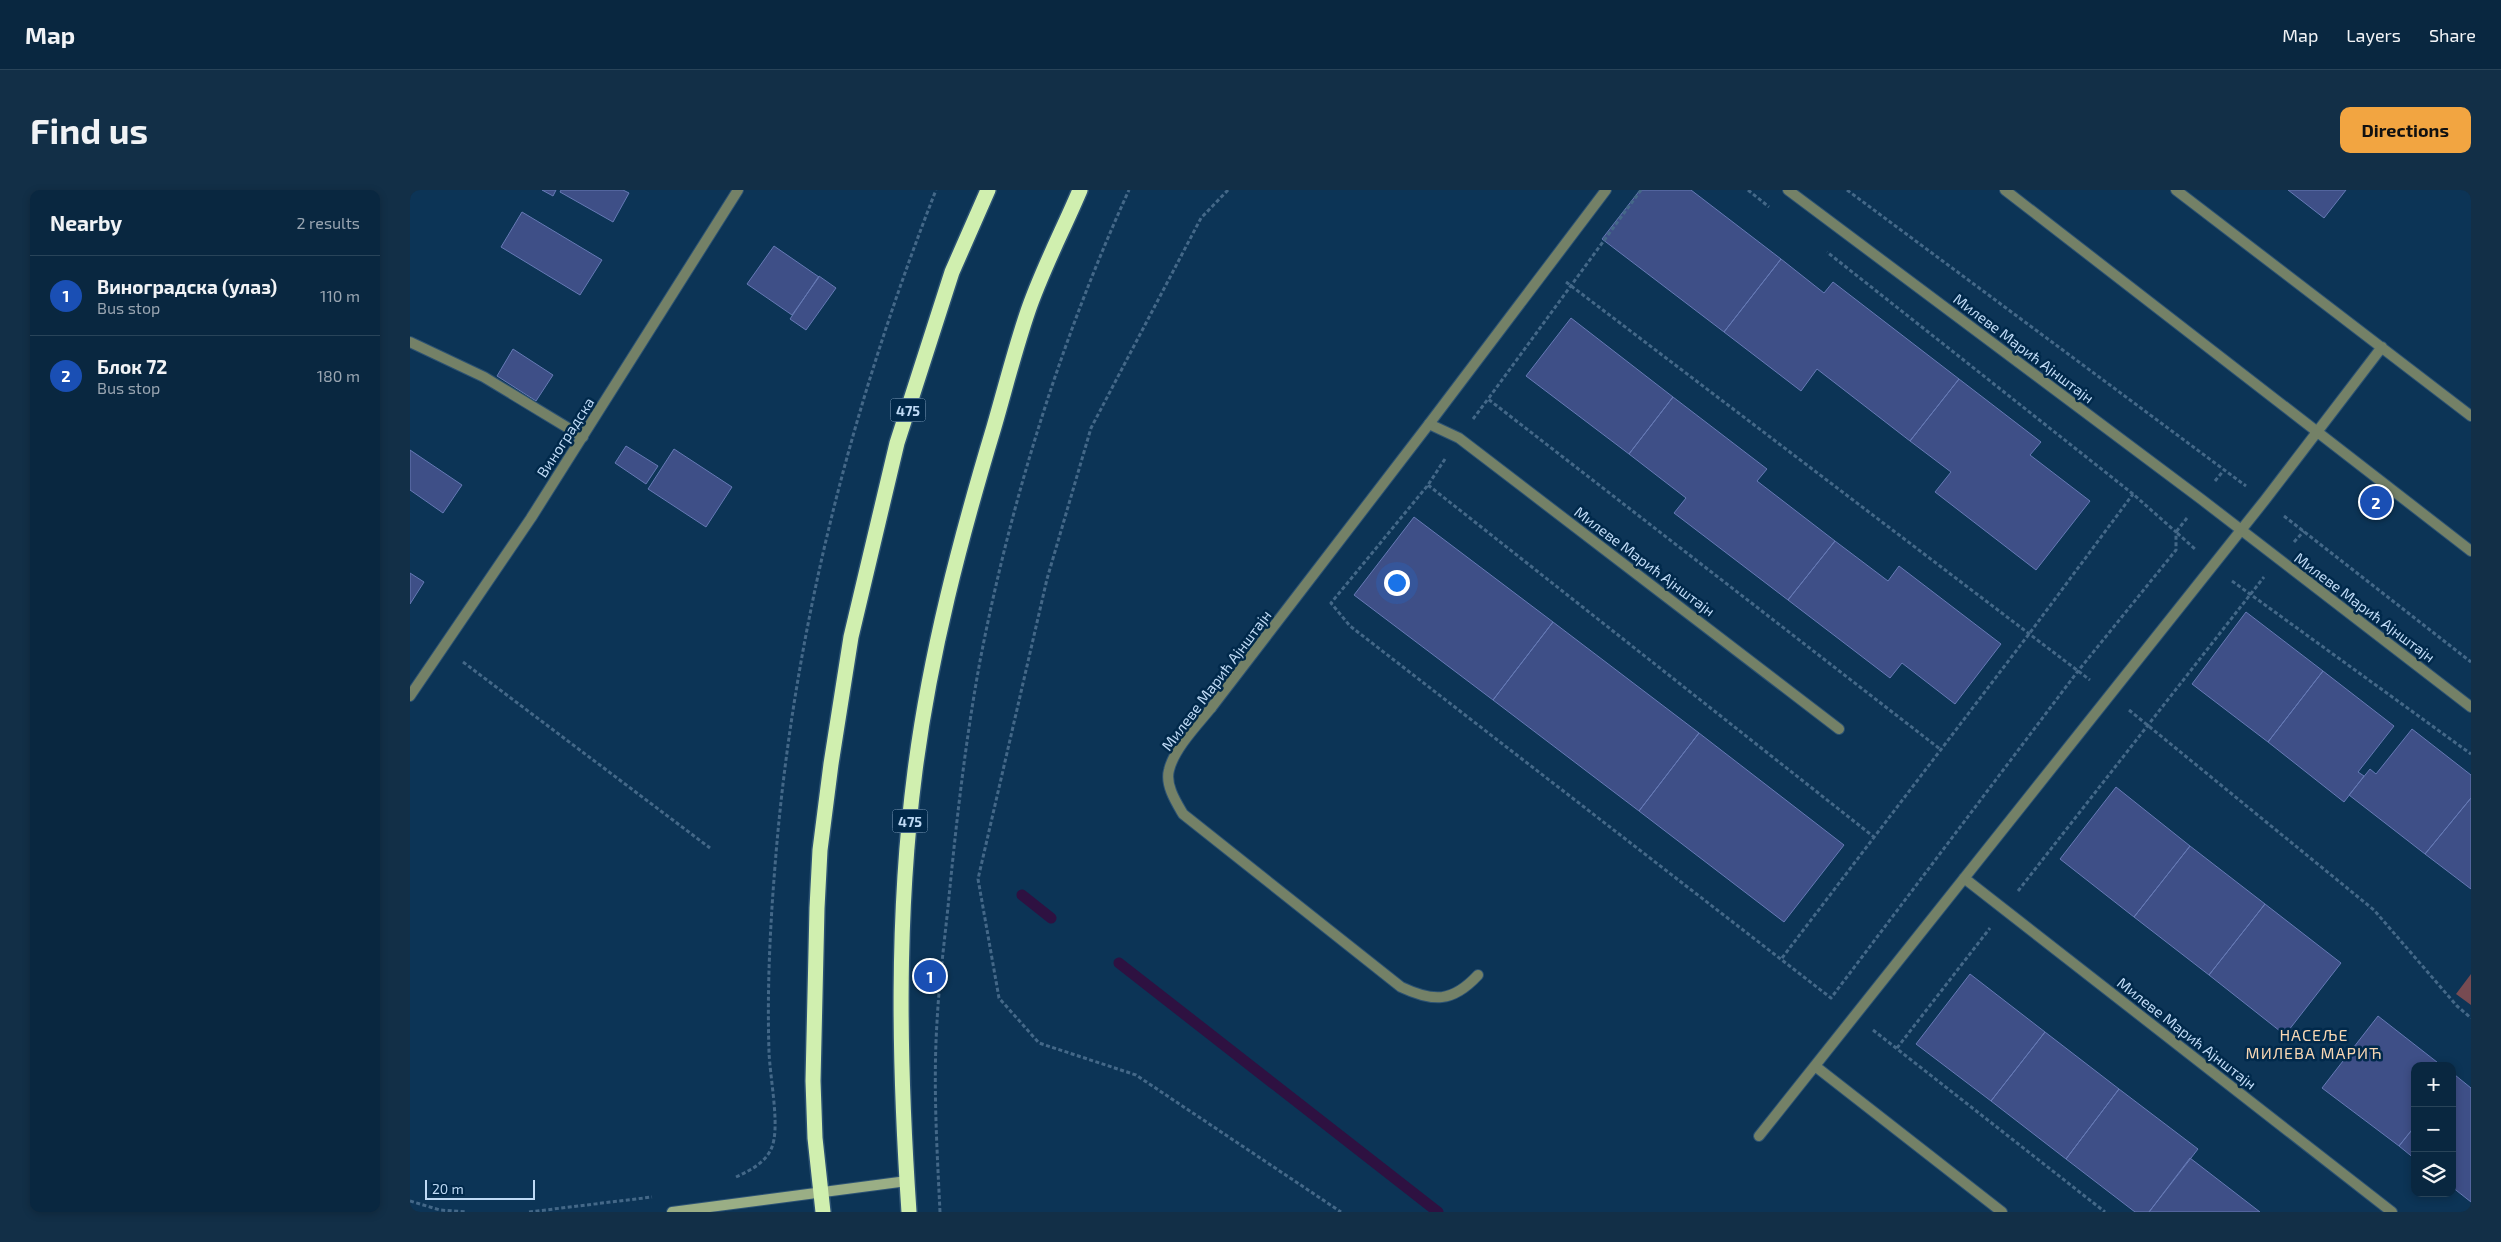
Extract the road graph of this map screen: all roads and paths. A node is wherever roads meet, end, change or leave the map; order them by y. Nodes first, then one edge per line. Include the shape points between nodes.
1 (738, 190) edge
2 (936, 190) edge
3 (988, 190) edge
4 (1080, 190) edge
5 (1129, 190) edge
6 (1228, 190) edge
7 (1606, 190) edge
8 (1641, 190) edge
9 (1748, 190) edge
10 (1788, 190) edge
11 (1847, 190) edge
12 (2005, 190) edge
13 (2176, 190) edge
14 (1771, 208) dead end
15 (1825, 251) dead end
16 (1547, 268) junction
17 (1571, 286) junction
18 (410, 342) edge
19 (2382, 347) junction
20 (1488, 399) junction
21 (2471, 416) edge
22 (1429, 424) junction
23 (2318, 432) junction
24 (583, 437) junction
25 (1459, 438) junction
26 (2224, 470) junction
27 (1428, 485) junction
28 (2133, 494) junction
29 (2201, 499) junction
30 (2265, 500) junction
31 (2241, 530) junction
32 (2176, 532) junction
33 (2471, 552) edge
34 (2212, 565) junction
35 (2248, 596) junction
36 (2029, 634) junction
37 (443, 648) junction
38 (2471, 662) edge
39 (2078, 671) junction
40 (2110, 695) junction
41 (410, 696) edge
42 (2471, 707) edge
43 (2147, 725) junction
44 (1839, 729) dead end
45 (1940, 749) junction
46 (2471, 754) edge
47 (1874, 837) junction
48 (710, 848) dead end
49 (1964, 878) junction
50 (2004, 910) junction
51 (1782, 958) junction
52 (1478, 975) dead end
53 (1831, 998) junction
54 (1854, 1016) junction
55 (2471, 1018) edge
56 (1896, 1048) junction
57 (1815, 1066) junction
58 (1759, 1136) dead end
59 (733, 1179) dead end
60 (907, 1181) junction
61 (820, 1191) junction
62 (661, 1196) dead end
63 (410, 1201) edge
64 (467, 1212) edge
65 (529, 1212) edge
66 (672, 1212) edge
67 (822, 1212) edge
68 (909, 1212) edge
69 (940, 1212) edge
70 (1341, 1212) edge
71 (2002, 1212) edge
72 (2105, 1212) edge
73 (2392, 1212) edge

1 - 24 street, Виноградска
2 - 59 path via 868,381 820,566 789,734 775,862 769,1040 774,1141 768,1156
3 - 61 highway, 475 via 952,272 897,442 851,637 831,764 816,908 812,1081
4 - 60 highway, 475 via 1029,310 965,523 935,650 915,771 906,862 900,979
5 - 69 path via 1097,261 1042,418 1010,533 981,660 961,780 937,1022
6 - 70 path via 1200,218 1091,428 1047,578 978,879 999,998 1039,1043 1136,1076
7 - 16 street, Милеве Марић Ајнштајн
8 - 17 path
9 - 14 path
10 - 29 street, Милеве Марић Ајнштајн
11 - 26 path
12 - 23 street
13 - 19 street
15 - 28 path
16 - 17 path
16 - 22 street, Милеве Марић Ајнштајн
17 - 20 path
17 - 36 path
18 - 24 street via 484,377
19 - 21 street
19 - 23 street
20 - 25 path
20 - 45 path
22 - 25 street, Милеве Марић Ајнштајн
22 - 52 street, Милеве Марић Ајнштајн via 1182,745 1168,771 1171,792 1183,814 1400,987 1423,997 1444,998 1458,992
23 - 30 street
23 - 33 street
24 - 37 street, Виноградска
25 - 27 path
25 - 44 street, Милеве Марић Ајнштајн
26 - 29 path
26 - 30 path
27 - 47 path
27 - 51 path via 1331,603 1350,626
28 - 32 path
28 - 36 path
29 - 31 street, Милеве Марић Ајнштајн
29 - 32 path
30 - 31 street
30 - 38 path
31 - 34 street
31 - 42 street, Милеве Марић Ајнштајн
32 - 34 path
32 - 39 path via 2176,550
34 - 35 path
34 - 40 street
35 - 43 path
35 - 46 path
36 - 39 path
36 - 45 path
37 - 41 street, Виноградска
37 - 48 path
39 - 40 path
39 - 53 path
40 - 43 path
40 - 49 street
43 - 50 path
43 - 55 path via 2374,910 2456,1006
45 - 47 path
47 - 51 path
49 - 50 street, Милеве Марић Ајнштајн
49 - 54 street
50 - 56 path
50 - 73 street, Милеве Марић Ајнштајн
51 - 53 path
53 - 54 path
54 - 56 path
54 - 57 street
56 - 72 path
57 - 58 street
57 - 71 street
60 - 61 street
60 - 68 highway, 475
61 - 66 street
61 - 67 highway, 475
62 - 65 path
63 - 64 path via 440,1210

